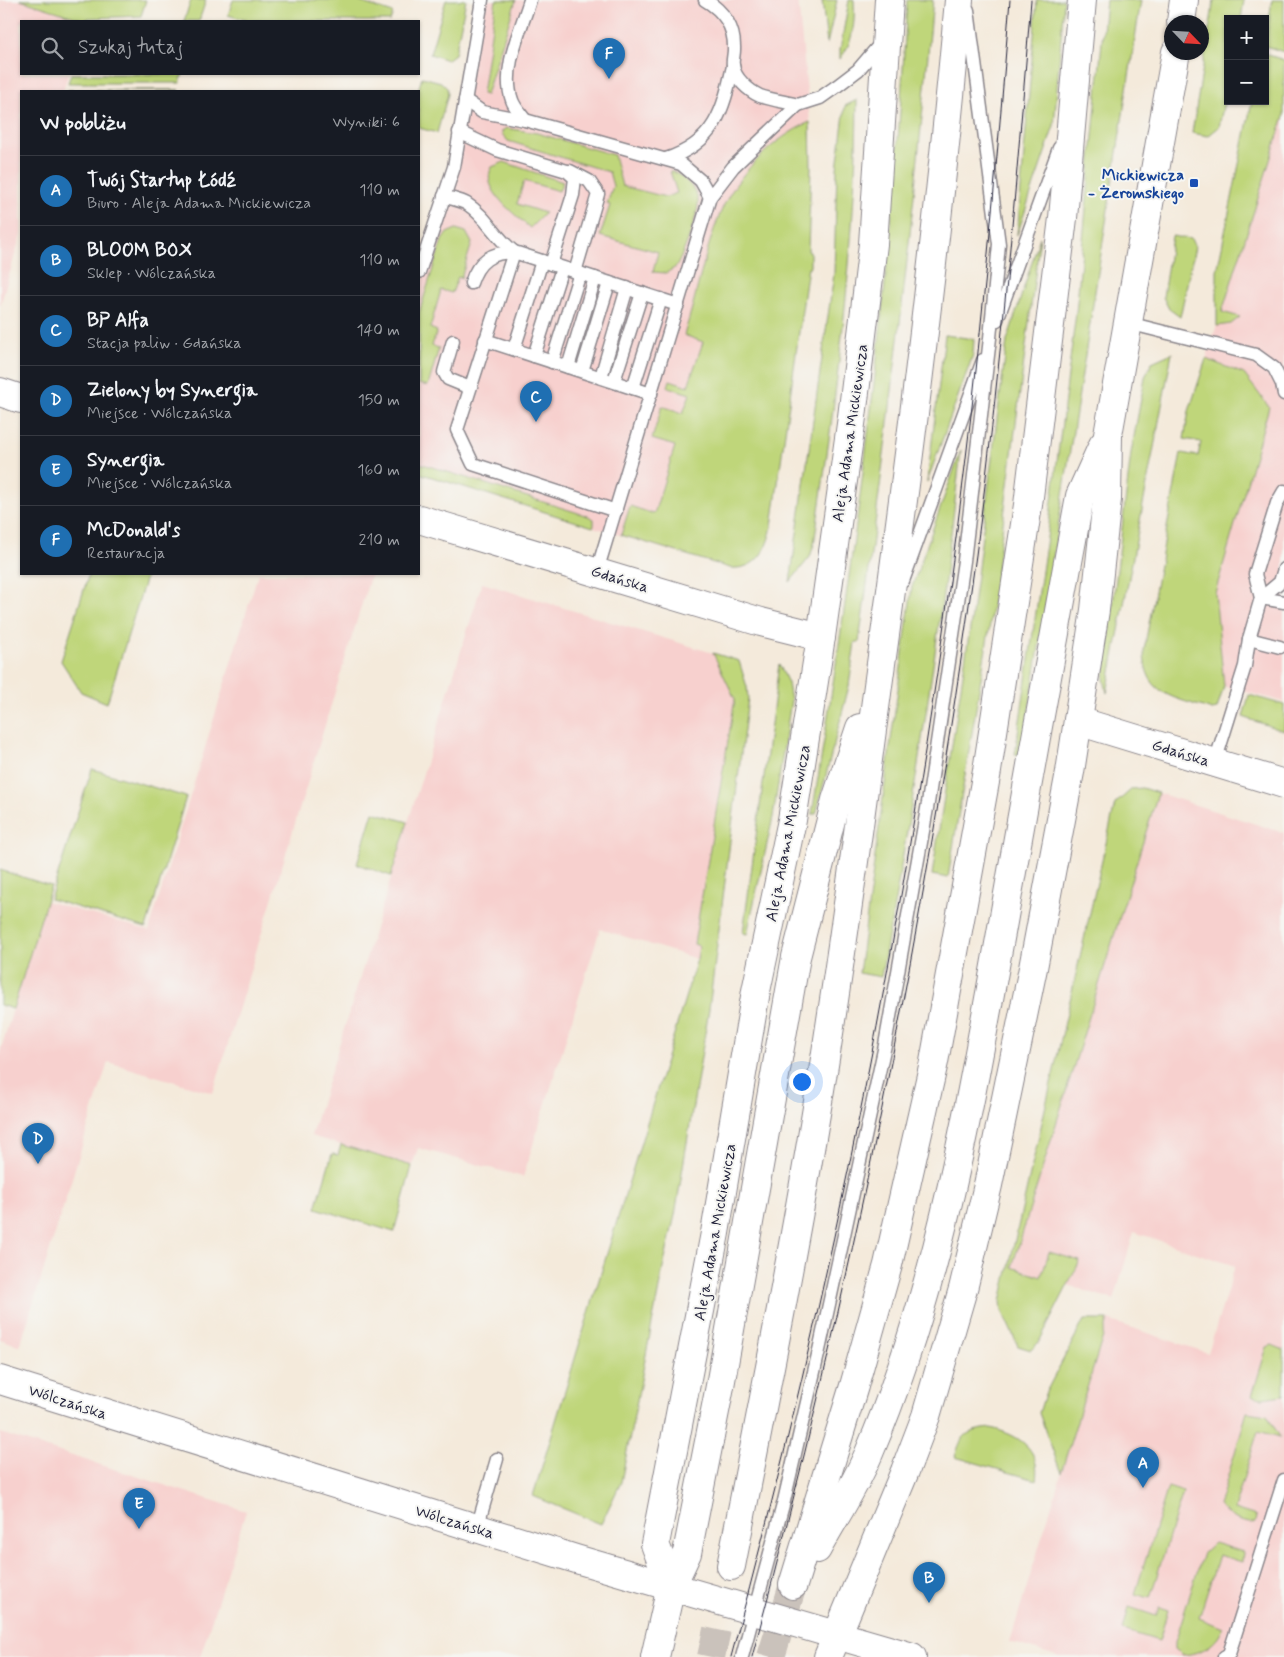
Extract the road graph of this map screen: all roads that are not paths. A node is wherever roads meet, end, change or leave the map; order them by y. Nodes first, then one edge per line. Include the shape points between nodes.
1 (482, 0) edge
2 (530, 0) edge
3 (705, 0) edge
4 (889, 0) edge
5 (959, 0) edge
6 (967, 0) edge
7 (1082, 0) edge
8 (1184, 0) edge
9 (1182, 15) edge
10 (887, 37) junction
11 (1175, 60) edge
12 (732, 66) junction
13 (465, 100) junction
14 (798, 105) junction
15 (1073, 110) junction
16 (526, 120) junction
17 (459, 132) junction
18 (666, 159) junction
19 (568, 170) junction
20 (444, 196) junction
21 (710, 197) junction
22 (514, 252) junction
23 (552, 264) junction
24 (420, 269) edge
25 (577, 273) junction
26 (595, 278) junction
27 (471, 283) dead end
28 (610, 283) junction
29 (628, 288) junction
30 (642, 293) junction
31 (661, 299) junction
32 (678, 305) junction
33 (1128, 323) junction
34 (990, 338) junction
35 (485, 340) junction
36 (453, 341) dead end
37 (514, 349) junction
38 (534, 356) junction
39 (552, 362) junction
40 (568, 367) junction
41 (582, 371) junction
42 (601, 378) junction
43 (614, 382) junction
44 (470, 388) junction
45 (634, 388) junction
46 (0, 392) edge
47 (651, 394) junction
48 (1284, 394) edge
49 (20, 398) edge
50 (1108, 435) junction
51 (1284, 491) edge
52 (616, 511) junction
53 (420, 518) edge
54 (1284, 569) edge
55 (597, 571) junction
56 (1261, 598) junction
57 (1284, 602) edge
58 (886, 627) junction
59 (821, 637) junction
60 (1249, 638) junction
61 (1280, 648) dead end
62 (880, 668) junction
63 (1078, 721) junction
64 (1215, 762) junction
65 (1284, 784) edge
66 (0, 1380) edge
67 (497, 1459) dead end
68 (1284, 1480) edge
69 (477, 1528) junction
70 (731, 1566) tunnel mouth
71 (671, 1586) junction
72 (754, 1611) junction
73 (833, 1646) edge
74 (655, 1657) edge
75 (742, 1657) edge
76 (912, 1657) edge
77 (1224, 1657) edge

1 - 13 lane
2 - 16 lane via 510,68 509,88 512,102
3 - 12 lane via 730,24 734,49
4 - 10 main road, Aleja Adama Mickiewicza
5 - 58 main road via 941,195
6 - 34 lane via 998,233
7 - 15 main road
8 - 9 main road
10 - 14 lane via 858,70 820,98
10 - 59 main road, Aleja Adama Mickiewicza via 872,253
11 - 33 main road
12 - 14 lane via 752,91
12 - 18 lane via 724,102 706,137 683,154
13 - 16 lane via 482,112
13 - 17 lane
14 - 21 lane via 733,166
15 - 34 lane
15 - 50 main road via 1046,370 1013,607 936,1053 888,1265 795,1586 868,1456 910,1343 928,1279 953,1176 990,993 1080,496
16 - 18 lane
17 - 19 lane via 496,150
17 - 20 lane via 454,167
18 - 21 lane via 691,172 701,181
19 - 23 lane via 576,178 575,185
19 - 25 lane via 589,181 598,194
20 - 22 lane via 465,203 474,210
20 - 24 lane
21 - 32 lane
22 - 23 lane
22 - 27 lane via 496,254 482,261
22 - 35 lane
23 - 25 lane
23 - 37 lane
23 - 38 lane
25 - 26 lane
25 - 39 lane
26 - 28 lane
26 - 40 lane
28 - 29 lane
28 - 41 lane
29 - 30 lane
29 - 42 lane
30 - 31 lane
30 - 43 lane
31 - 32 lane
31 - 45 lane
32 - 47 lane
33 - 48 lane via 1256,355 1274,368
33 - 50 main road
34 - 58 lane
34 - 72 lane via 964,561 926,812 885,1045 820,1346
35 - 37 lane
35 - 44 lane
36 - 44 lane via 444,372 448,379
37 - 38 lane
38 - 39 lane
39 - 40 lane
40 - 41 lane
41 - 42 lane
42 - 43 lane
43 - 45 lane
44 - 52 lane via 457,430 473,464
45 - 47 lane
46 - 49 main road
47 - 52 lane
50 - 63 main road via 1107,500
51 - 56 lane via 1277,503 1254,574
52 - 55 lane
53 - 55 main road, Gdańska
54 - 56 lane via 1280,582
55 - 59 main road, Gdańska via 761,622
56 - 57 lane
56 - 60 lane
58 - 62 main road
59 - 71 main road, Aleja Adama Mickiewicza via 792,820 756,991 715,1233 655,1544
60 - 61 lane
60 - 64 lane via 1245,666
62 - 70 main road via 824,1066
62 - 71 main road via 836,800 796,957 687,1553
63 - 64 main road, Gdańska
63 - 73 main road via 1031,977 963,1289 926,1416
64 - 65 main road, Gdańska
66 - 69 main road, Wólczańska
67 - 69 lane
68 - 77 lane via 1229,1654
69 - 71 main road, Wólczańska
71 - 72 main road, Wólczańska
71 - 74 main road
72 - 73 main road, Wólczańska
72 - 75 lane
73 - 76 main road, Wólczańska

